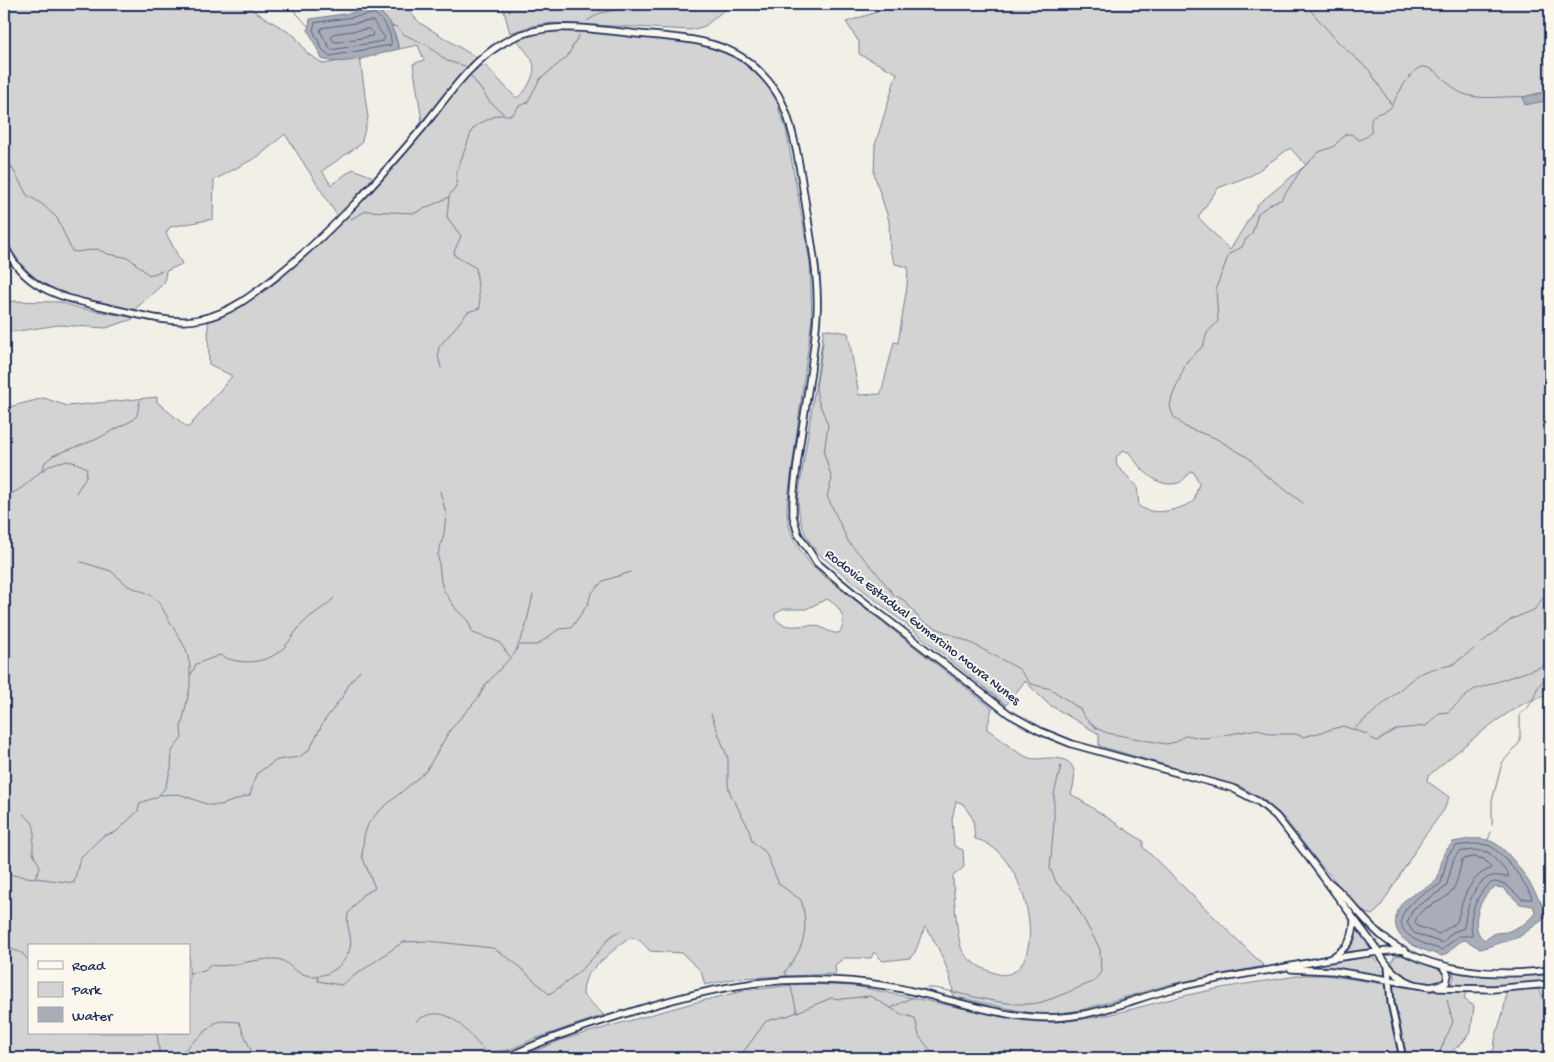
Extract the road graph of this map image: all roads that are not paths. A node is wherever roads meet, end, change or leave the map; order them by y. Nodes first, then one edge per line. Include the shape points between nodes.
1 (4, 243) edge
2 (1326, 881) junction
3 (1354, 920) junction
4 (1401, 950) junction
5 (1378, 952) junction
6 (1329, 959) junction
7 (1442, 965) junction
8 (1388, 968) junction
9 (1277, 969) junction
10 (1550, 970) edge
11 (1390, 981) junction
12 (1414, 984) junction
13 (1550, 984) edge
14 (1431, 987) junction
15 (506, 1058) edge
16 (1402, 1058) edge

1 - 2 main road, Rodovia Estadual Gumercino Moura Nunes via 11,261 41,288 71,300 164,319 198,320 220,313 252,296 330,230 376,184 479,60 503,42 527,31 552,27 695,39 730,51 763,75 784,106 798,158 816,273 818,293 814,351 793,502 794,524 806,550 857,596 1023,722 1094,751 1232,788 1260,802 1282,824
2 - 3 main road, Rodovia Estadual Gumercino Moura Nunes
2 - 4 main road, Rodovia Estadual Gumercino Moura Nunes via 1384,938
3 - 5 main road, Rodovia Estadual Gumercino Moura Nunes
3 - 6 main road via 1350,941
4 - 5 main road
4 - 7 main road, Rodovia Estadual Gumercino Moura Nunes
4 - 8 main road via 1389,959
5 - 6 main road
5 - 8 main road, Rodovia Estadual Gumercino Moura Nunes
6 - 9 main road
7 - 10 main road, Rodovia Estadual Gumercino Moura Nunes via 1494,972
7 - 14 main road via 1448,975 1446,983
8 - 11 street
8 - 12 main road, Rodovia Estadual Gumercino Moura Nunes
9 - 11 main road via 1334,971
9 - 15 main road via 1174,988 1064,1018 1014,1014 906,989 846,980 760,982 693,993 566,1032
11 - 12 main road
11 - 16 street
12 - 14 main road
13 - 14 main road via 1493,989

